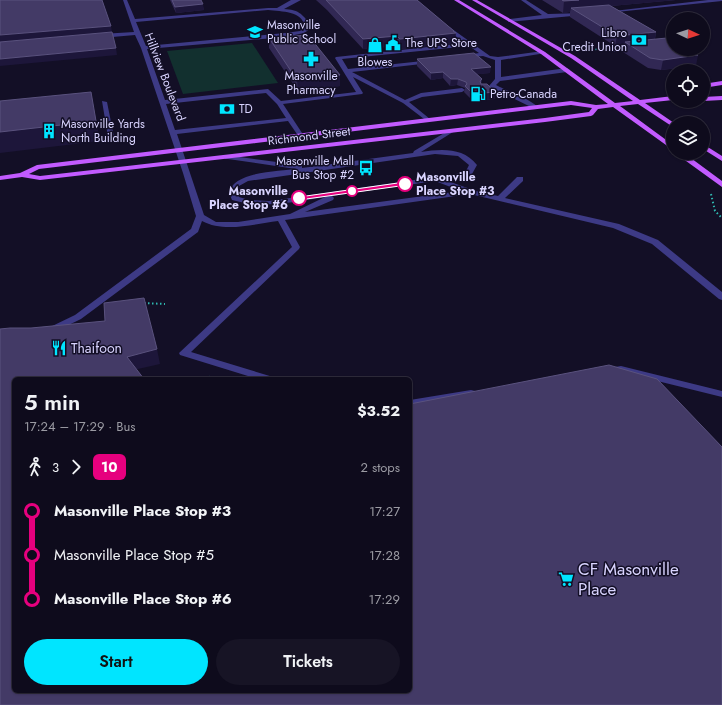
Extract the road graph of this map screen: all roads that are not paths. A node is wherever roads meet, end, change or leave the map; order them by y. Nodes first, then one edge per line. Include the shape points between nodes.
1 (125, 0) edge
2 (299, 0) edge
3 (456, 0) edge
4 (474, 0) edge
5 (523, 0) edge
6 (722, 0) edge
7 (278, 10) junction
8 (602, 12) edge
9 (587, 14) edge
10 (547, 16) junction
11 (133, 21) junction
12 (510, 21) junction
13 (448, 28) edge
14 (137, 33) junction
15 (91, 37) edge
16 (471, 44) junction
17 (642, 47) edge
18 (144, 48) junction
19 (614, 50) edge
20 (544, 53) junction
21 (484, 54) junction
22 (453, 58) edge
23 (498, 59) junction
24 (438, 60) edge
25 (567, 70) junction
26 (346, 71) junction
27 (498, 79) junction
28 (722, 83) edge
29 (710, 85) edge
30 (492, 86) junction
31 (483, 88) edge
32 (462, 90) edge
33 (666, 98) edge
34 (722, 98) edge
35 (710, 99) edge
36 (104, 102) dead end
37 (163, 102) junction
38 (405, 102) junction
39 (640, 102) junction
40 (279, 103) junction
41 (614, 105) junction
42 (535, 107) junction
43 (596, 107) junction
44 (291, 119) junction
45 (428, 120) junction
46 (666, 120) edge
47 (451, 131) junction
48 (174, 132) junction
49 (301, 136) junction
50 (111, 137) dead end
51 (666, 143) edge
52 (180, 151) junction
53 (710, 151) edge
54 (410, 155) junction
55 (228, 157) junction
56 (722, 159) edge
57 (688, 160) edge
58 (184, 162) junction
59 (313, 168) junction
60 (22, 175) junction
61 (0, 178) edge
62 (436, 179) junction
63 (520, 179) dead end
64 (722, 185) edge
65 (343, 192) junction
66 (474, 193) junction
67 (500, 199) junction
68 (200, 216) junction
69 (281, 219) junction
70 (722, 297) edge
71 (39, 334) edge
72 (599, 372) edge
73 (262, 377) edge
74 (481, 391) edge
75 (722, 394) edge
76 (412, 403) edge

1 - 11 street, Hillview Boulevard
2 - 7 street via 293,0
3 - 20 main road
4 - 12 main road
5 - 10 street
6 - 8 street
7 - 11 street
7 - 18 street via 294,11 299,14 308,28 302,32 285,35
9 - 10 street
10 - 12 street
11 - 14 street, Hillview Boulevard
12 - 39 main road via 573,57
13 - 16 street
14 - 15 street
14 - 18 street, Hillview Boulevard
16 - 21 street
16 - 26 street via 338,58
17 - 19 street
18 - 37 street, Hillview Boulevard
20 - 23 street
20 - 25 main road
21 - 22 street
21 - 23 street
23 - 27 street
24 - 26 street
25 - 27 street
25 - 41 main road
26 - 38 street
26 - 40 street via 360,93
27 - 30 street
28 - 29 main road
30 - 31 street
30 - 42 street
32 - 38 street via 421,95
33 - 39 main road, Richmond Street
34 - 35 main road
36 - 50 street
37 - 40 street via 268,91
37 - 48 street, Hillview Boulevard
38 - 45 street
39 - 41 main road, Richmond Street
39 - 46 main road
40 - 44 street
41 - 43 main road, Richmond Street
41 - 51 main road
42 - 43 main road, Richmond Street via 571,103
42 - 45 main road, Richmond Street
43 - 47 main road, Richmond Street via 591,114
44 - 48 street
44 - 49 street
45 - 49 main road, Richmond Street
47 - 54 street
47 - 55 main road, Richmond Street
48 - 52 street, Hillview Boulevard
49 - 52 main road, Richmond Street
52 - 58 street, Hillview Boulevard
52 - 60 main road, Richmond Street via 37,167
53 - 56 main road
54 - 59 street
54 - 62 street via 434,152 461,154 473,165 468,172
55 - 58 main road, Richmond Street
55 - 59 street
57 - 64 main road
58 - 60 main road, Richmond Street via 40,178
58 - 68 street, Hillview Boulevard
59 - 65 street via 246,179 236,184 236,198 249,202 269,203
60 - 61 main road, Richmond Street
62 - 65 street
62 - 66 street
63 - 67 street
65 - 69 street
66 - 67 street
66 - 69 street via 454,193
67 - 70 street via 616,226 655,242
68 - 69 street via 214,224
68 - 71 street via 195,230 78,317
69 - 73 street via 296,247 184,353
72 - 75 street via 621,369
74 - 76 street

